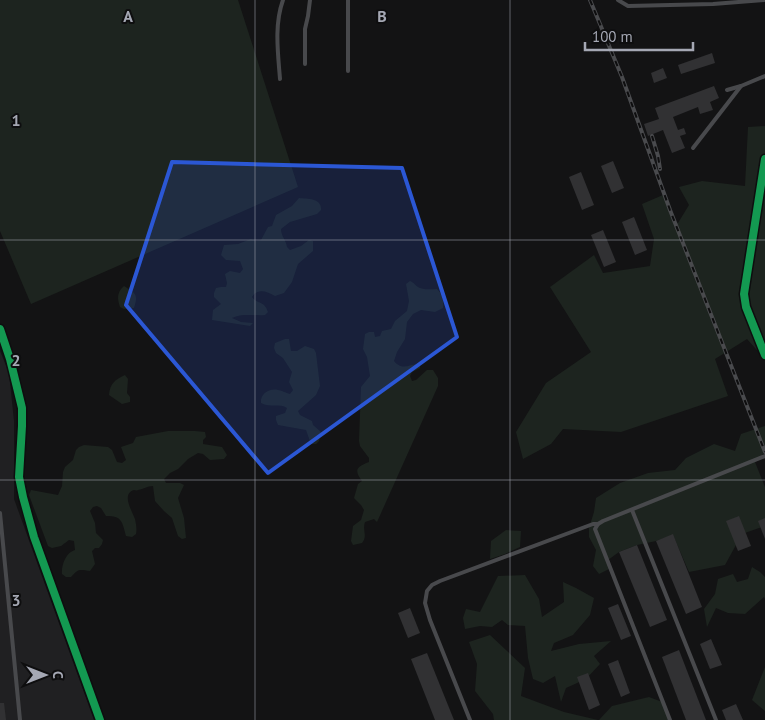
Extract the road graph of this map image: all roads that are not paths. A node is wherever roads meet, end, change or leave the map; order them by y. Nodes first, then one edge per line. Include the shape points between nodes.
1 (283, 0) edge
2 (310, 0) edge
3 (348, 0) edge
4 (618, 0) edge
5 (764, 0) edge
6 (305, 64) dead end
7 (348, 71) dead end
8 (765, 76) edge
9 (280, 79) dead end
10 (741, 86) junction
11 (726, 90) dead end
12 (693, 148) dead end
13 (765, 159) edge
14 (0, 329) edge
15 (765, 355) edge
16 (765, 456) edge
17 (632, 510) junction
18 (0, 513) edge
19 (598, 524) junction
20 (20, 720) edge
21 (100, 720) edge
22 (470, 720) edge
23 (670, 720) edge
24 (716, 720) edge

1 - 9 lane via 277,31
2 - 6 lane via 305,29
3 - 7 lane
4 - 5 lane via 628,6
8 - 10 lane
10 - 11 lane
10 - 12 lane
13 - 15 street via 744,294
14 - 21 street via 22,408 19,477 23,497 34,537
16 - 17 lane
17 - 19 lane
17 - 24 lane
18 - 20 lane
19 - 22 lane via 440,581 427,592 424,603
19 - 23 lane via 595,529

